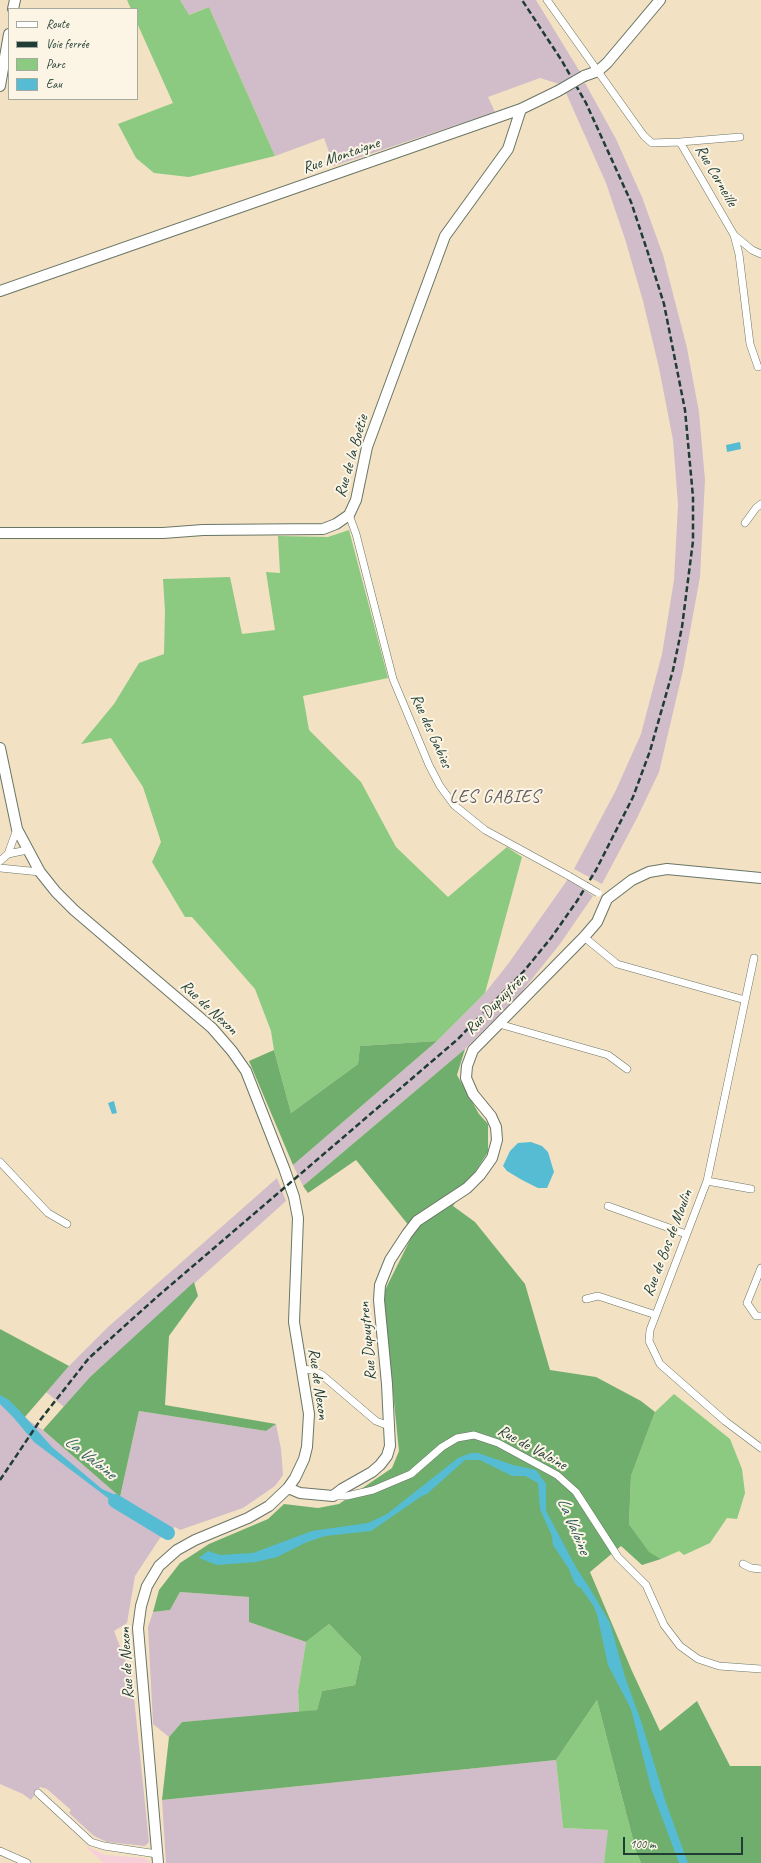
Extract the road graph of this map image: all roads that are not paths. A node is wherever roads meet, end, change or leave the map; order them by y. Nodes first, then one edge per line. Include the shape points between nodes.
1 (547, 0) edge
2 (660, 0) edge
3 (8, 40) edge
4 (598, 71) junction
5 (0, 86) edge
6 (521, 109) junction
7 (740, 137) dead end
8 (680, 142) junction
9 (734, 235) junction
10 (761, 254) edge
11 (0, 291) edge
12 (758, 367) dead end
13 (761, 504) edge
14 (349, 515) junction
15 (746, 523) dead end
16 (0, 533) edge
17 (0, 748) edge
18 (17, 829) junction
19 (27, 850) junction
20 (8, 854) junction
21 (0, 861) edge
22 (0, 868) edge
23 (40, 872) junction
24 (761, 878) edge
25 (607, 900) junction
26 (584, 937) junction
27 (754, 958) dead end
28 (745, 1000) junction
29 (499, 1024) junction
30 (627, 1069) dead end
31 (0, 1162) edge
32 (707, 1181) junction
33 (751, 1189) dead end
34 (608, 1206) dead end
35 (67, 1224) dead end
36 (686, 1234) junction
37 (761, 1268) edge
38 (586, 1299) dead end
39 (656, 1315) junction
40 (761, 1316) edge
41 (301, 1369) junction
42 (390, 1426) junction
43 (761, 1448) edge
44 (288, 1488) junction
45 (333, 1496) junction
46 (743, 1564) dead end
47 (761, 1569) edge
48 (761, 1669) edge
49 (38, 1793) dead end
50 (0, 1851) edge
51 (158, 1859) edge
52 (27, 1863) edge

1 - 4 street, Rue Corneille
2 - 4 street, Rue Montaigne
3 - 5 street
4 - 6 street, Rue Montaigne, bridge
4 - 8 street, Rue Corneille via 644,136 652,142
6 - 11 street, Rue Montaigne
6 - 14 street, Rue de la Boétie via 508,150 446,236 367,447 356,500
7 - 8 street
8 - 9 street, Rue Corneille
9 - 10 street, Rue Corneille
9 - 12 street via 739,254 750,344
13 - 15 street
14 - 16 street, Rue de la Boétie via 323,529 163,533
14 - 25 street, Rue des Gabies, bridge via 393,678 440,786 454,805 485,830
17 - 18 street, Rue de Nexon
18 - 19 street, Rue de Nexon
18 - 20 street
19 - 20 street
19 - 23 street, Rue de Nexon
20 - 21 street
22 - 23 street
23 - 41 street, Rue de Nexon via 74,910 212,1028 246,1071 294,1196 298,1218 294,1322
24 - 25 street, Rue Dupuytren via 667,869 649,872 632,880
25 - 26 street, Rue Dupuytren via 597,922
26 - 28 street via 617,964
26 - 29 street, Rue Dupuytren
27 - 28 street, Rue de Bos de Moulin
28 - 32 street, Rue de Bos de Moulin
29 - 30 street via 608,1056
29 - 42 street, Rue Dupuytren via 473,1050 466,1078 473,1094 491,1116 496,1127 497,1140 492,1158 467,1188 417,1221 390,1260 380,1285 378,1300
31 - 35 street via 48,1213
32 - 33 street
32 - 36 street, Rue de Bos de Moulin
34 - 36 street
36 - 39 street, Rue de Bos de Moulin
37 - 40 street via 747,1303 756,1316
38 - 39 street via 598,1296
39 - 43 street, Rue de Bos de Moulin via 649,1341 660,1364 726,1422
41 - 42 street via 312,1370 322,1375 376,1421
41 - 44 street, Rue de Nexon via 309,1414 307,1447 300,1469
42 - 45 street, Rue Dupuytren via 390,1446 380,1466
44 - 45 street, Rue de Valoine via 300,1493
44 - 51 street, Rue de Nexon via 260,1512 177,1550 159,1566 147,1586 138,1628
45 - 48 street, Rue de Valoine via 347,1496 373,1490 411,1474 442,1447 457,1438 474,1435 498,1443 557,1475 576,1492 618,1557 646,1584 664,1624 680,1646 698,1659 719,1666
46 - 47 street
49 - 51 street via 91,1842
50 - 52 street

